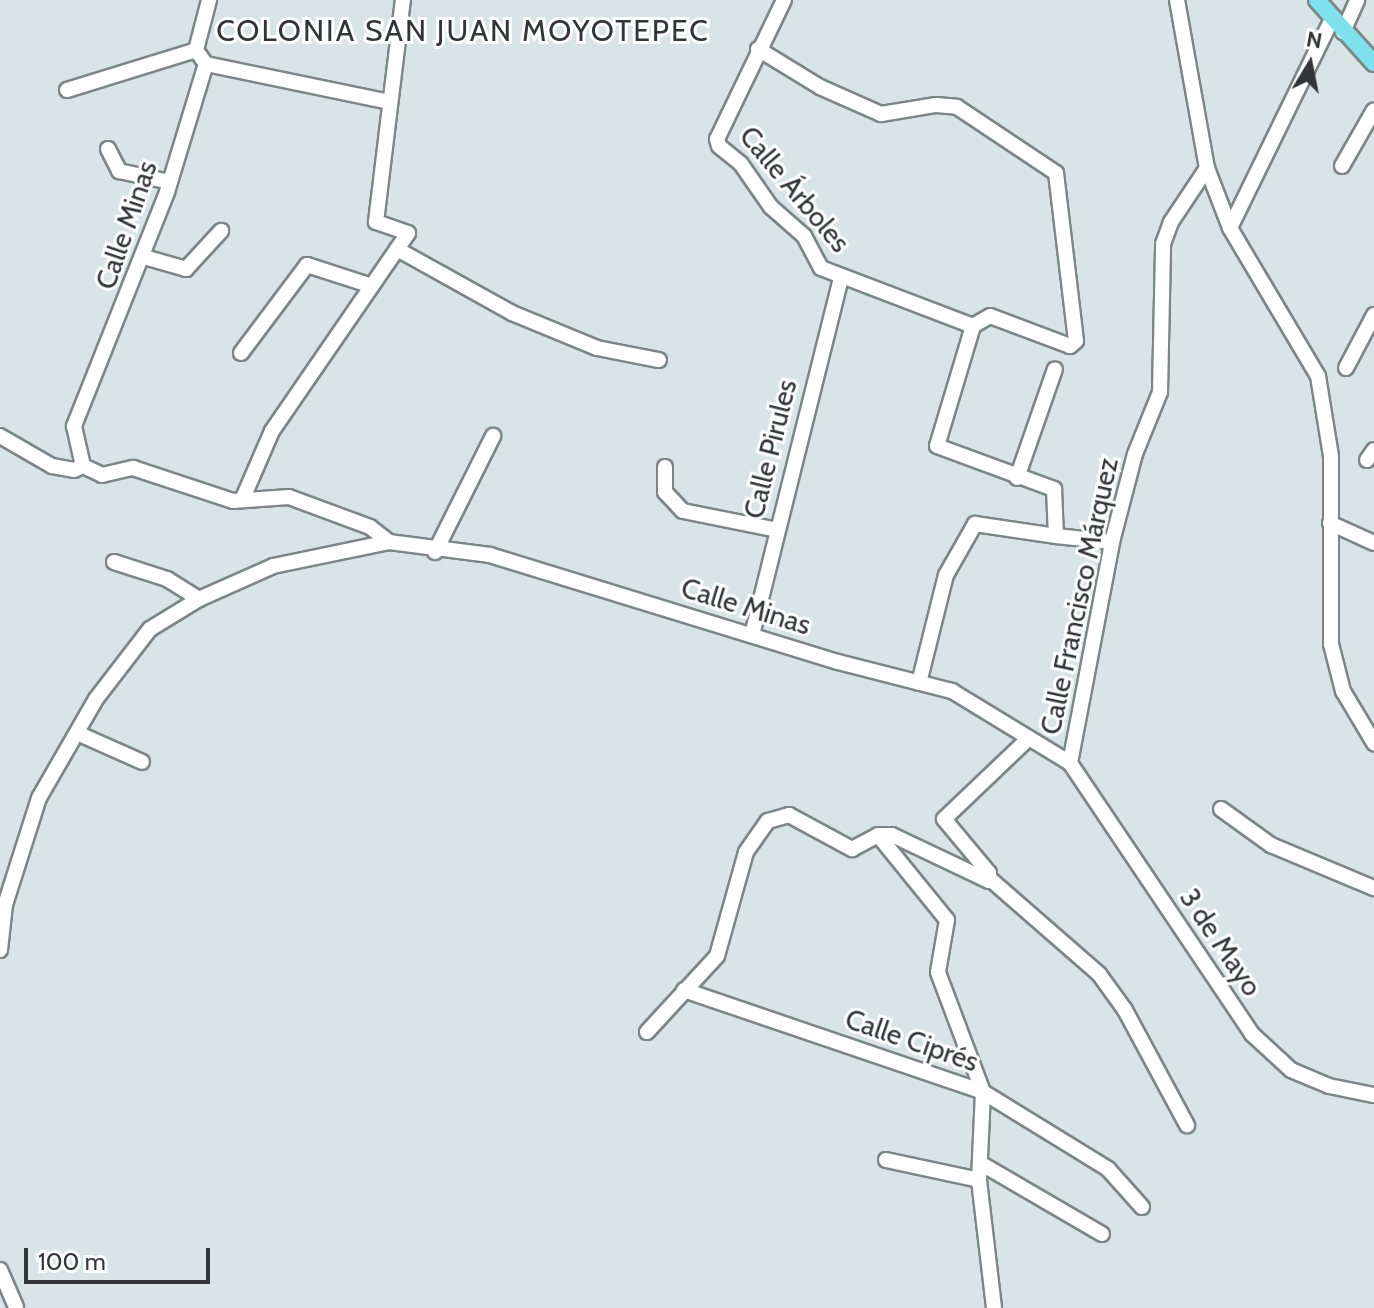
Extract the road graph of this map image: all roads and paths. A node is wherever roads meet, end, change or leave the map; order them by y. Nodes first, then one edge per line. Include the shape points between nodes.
1 (209, 0) edge
2 (403, 0) edge
3 (784, 0) edge
4 (1177, 0) edge
5 (1317, 0) edge
6 (1357, 0) edge
7 (1337, 25) junction
8 (758, 49) junction
9 (196, 50) junction
10 (1374, 63) edge
11 (206, 64) junction
12 (67, 90) dead end
13 (389, 102) junction
14 (1374, 110) edge
15 (108, 149) dead end
16 (1342, 166) dead end
17 (1207, 168) junction
18 (170, 182) junction
19 (1230, 228) junction
20 (221, 231) dead end
21 (397, 249) junction
22 (144, 257) junction
23 (841, 277) junction
24 (372, 286) junction
25 (1374, 315) edge
26 (973, 326) junction
27 (241, 353) dead end
28 (659, 360) dead end
29 (1346, 368) dead end
30 (1055, 369) dead end
31 (0, 436) edge
32 (493, 436) dead end
33 (83, 466) junction
34 (665, 467) dead end
35 (1017, 478) junction
36 (243, 498) junction
37 (1330, 523) junction
38 (777, 530) junction
39 (1056, 536) junction
40 (389, 542) junction
41 (1112, 542) junction
42 (1374, 543) edge
43 (435, 552) junction
44 (114, 562) dead end
45 (199, 599) junction
46 (752, 635) junction
47 (919, 683) junction
48 (77, 733) junction
49 (1029, 738) junction
50 (1374, 743) edge
51 (142, 762) dead end
52 (1070, 763) junction
53 (1221, 809) dead end
54 (878, 835) junction
55 (990, 879) junction
56 (1374, 888) edge
57 (0, 950) edge
58 (684, 990) junction
59 (647, 1032) dead end
60 (983, 1092) junction
61 (1374, 1095) edge
62 (1187, 1125) dead end
63 (886, 1160) dead end
64 (980, 1163) junction
65 (979, 1180) junction
66 (1142, 1207) dead end
67 (1102, 1234) dead end
68 (0, 1270) edge
69 (16, 1307) edge
70 (994, 1308) edge

1 - 9 street
2 - 13 street
3 - 8 street, Calle Árboles
4 - 17 street
5 - 7 main road
6 - 7 street
7 - 10 main road
7 - 19 street
8 - 23 street, Calle Árboles via 733,114 717,139 719,146 741,164 771,207 804,236 821,268
8 - 26 street via 797,75 881,114 957,107 1056,173 1076,341 1070,346 990,316
9 - 11 street
9 - 12 street
11 - 13 street
11 - 18 street, Calle Minas
13 - 21 street via 376,222 408,233
14 - 16 street
15 - 18 street via 119,171
17 - 19 street
17 - 41 street, Calle Francisco Márquez via 1166,233 1160,392 1135,454
18 - 22 street, Calle Minas
19 - 37 street via 1318,376 1331,456
20 - 22 street via 186,269
21 - 24 street
21 - 28 street via 512,313 597,348
22 - 33 street, Calle Minas via 74,426
23 - 26 street
23 - 38 street, Calle Pirules
24 - 27 street via 307,265
24 - 36 street via 272,431
25 - 29 street
26 - 35 street via 937,446
30 - 35 street
31 - 33 street via 52,466
32 - 43 street
33 - 36 street via 102,475 148,470 217,497
34 - 38 street via 665,492 683,511
35 - 39 street via 1054,489
36 - 40 street via 301,500 370,527
37 - 42 street
37 - 50 street via 1331,644 1343,691
38 - 46 street, Calle Pirules
39 - 41 street
39 - 47 street via 975,524 946,575
40 - 43 street, Calle Minas
40 - 45 street via 273,566
41 - 52 street, Calle Francisco Márquez
43 - 46 street, Calle Minas via 490,555
44 - 45 street via 167,579
45 - 48 street via 150,629 110,678
46 - 47 street, Calle Minas
47 - 49 street, Calle Minas via 952,691
48 - 51 street
48 - 57 street via 28,826 5,905
49 - 52 street, Calle Minas
49 - 55 street via 944,819
52 - 61 street, 3 de Mayo via 1252,1034 1291,1070 1329,1086
53 - 56 street via 1271,845
54 - 55 street via 892,835 958,864 982,881
54 - 58 street via 852,849 789,815 768,821 746,852 717,956
54 - 60 street, Calle Ciprés via 947,920 938,972
55 - 62 street via 1099,974 1125,1010
58 - 59 street
58 - 60 street, Calle Ciprés
60 - 64 street
60 - 66 street via 1108,1169
63 - 65 street
64 - 65 street
64 - 67 street
65 - 70 street
68 - 69 street

